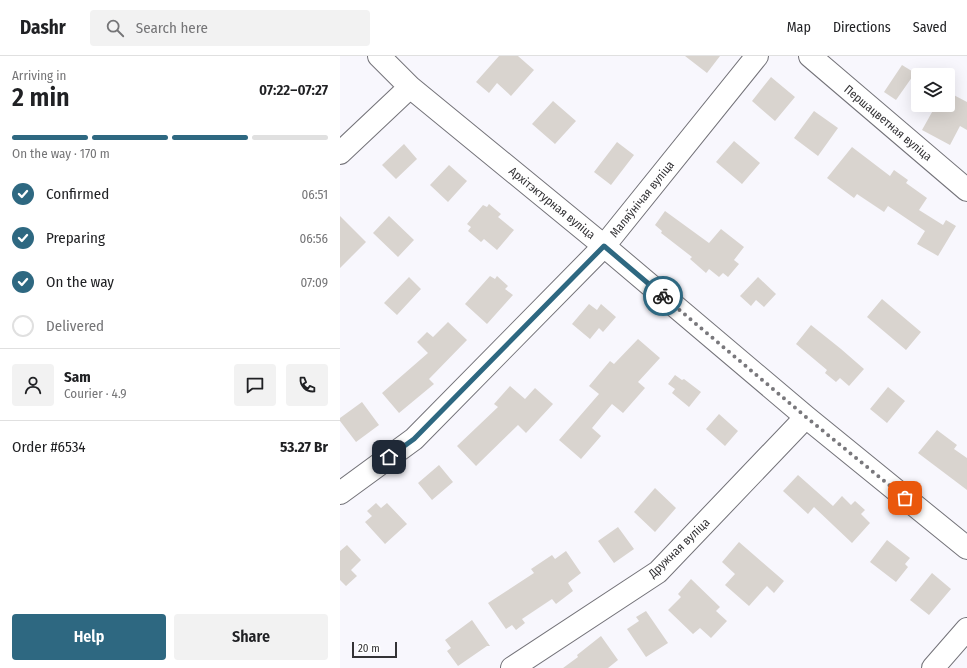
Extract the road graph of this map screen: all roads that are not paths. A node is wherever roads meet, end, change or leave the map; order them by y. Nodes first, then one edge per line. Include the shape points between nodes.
1 (379, 56) edge
2 (757, 56) edge
3 (810, 56) edge
4 (410, 87) junction
5 (340, 153) edge
6 (967, 190) edge
7 (604, 246) junction
8 (806, 417) junction
9 (340, 493) edge
10 (967, 548) edge
11 (967, 629) edge
12 (512, 668) edge
13 (933, 668) edge

1 - 4 street, Архітэктурная вуліца
2 - 7 street, Маляўнічая вуліца
3 - 6 street, Першацветная вуліца
4 - 5 street
4 - 7 street, Архітэктурная вуліца
7 - 8 street, Архітэктурная вуліца
7 - 9 street, Маляўнічая вуліца via 414,439
8 - 10 street, Архітэктурная вуліца
8 - 12 street, Дружная вуліца via 658,572
11 - 13 street

